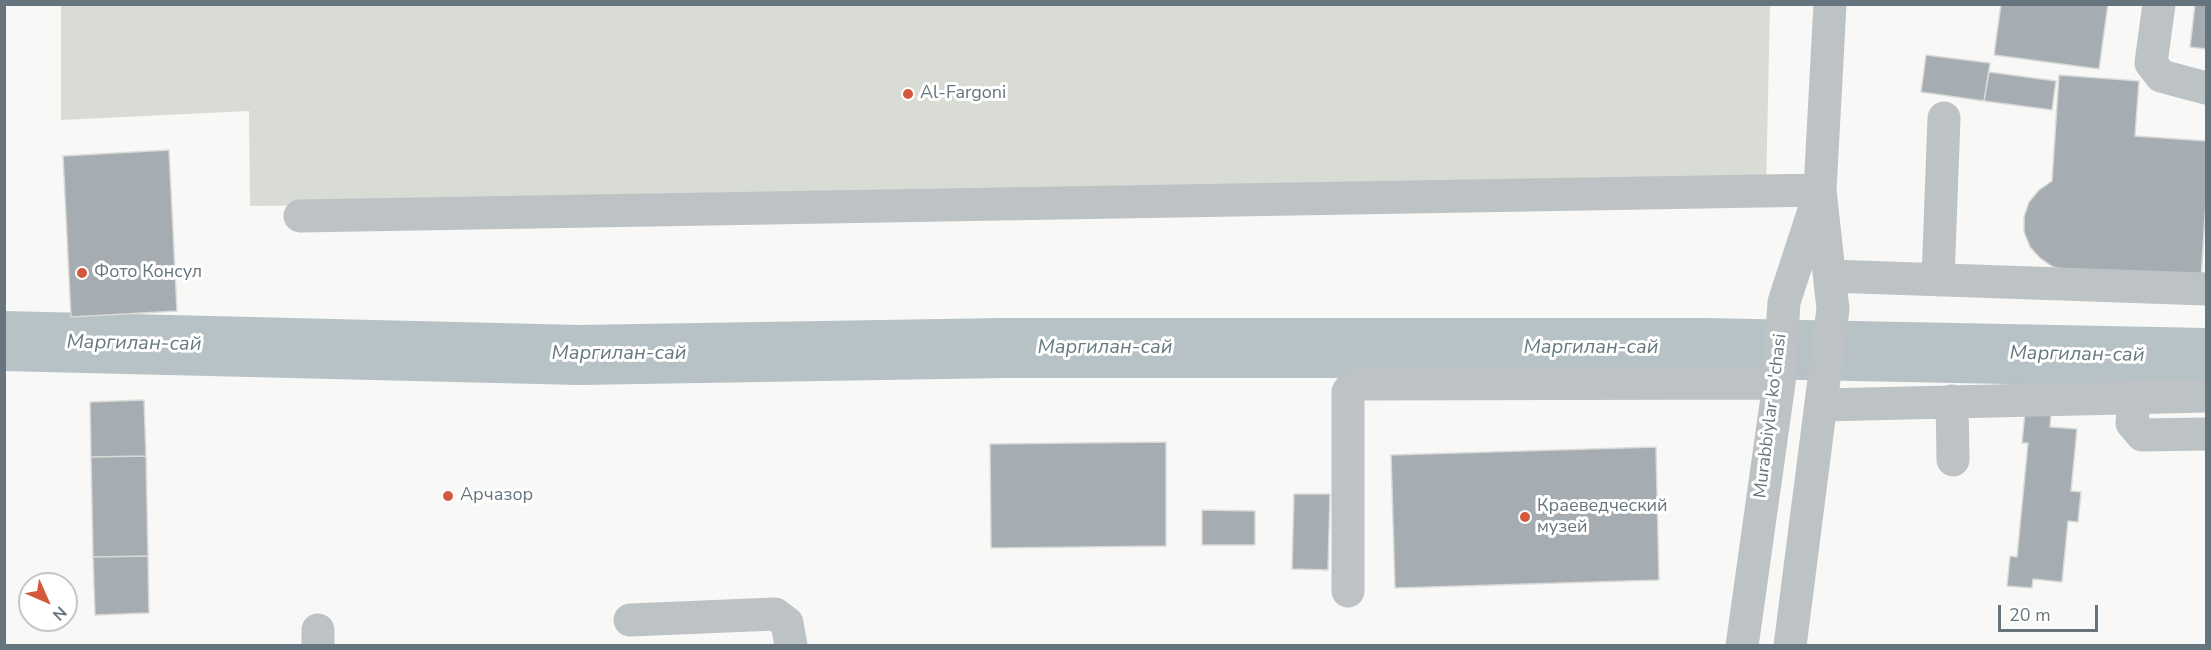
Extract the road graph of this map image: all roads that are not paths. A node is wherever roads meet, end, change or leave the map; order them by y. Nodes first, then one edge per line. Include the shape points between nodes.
1 (1830, 4) edge
2 (2159, 4) edge
3 (2206, 88) edge
4 (1944, 118) dead end
5 (1820, 190) junction
6 (300, 216) dead end
7 (1830, 276) junction
8 (1938, 280) junction
9 (2206, 289) edge
10 (1779, 383) junction
11 (1822, 392) junction
12 (2206, 396) edge
13 (2134, 398) junction
14 (1952, 401) junction
15 (2205, 434) edge
16 (1953, 460) dead end
17 (1348, 591) dead end
18 (630, 620) dead end
19 (790, 645) edge
20 (1742, 645) edge
21 (1790, 645) edge

1 - 5 street, Murabbiylar ko'chasi
2 - 3 street via 2151,63 2161,76
4 - 8 street
5 - 6 street
5 - 7 street, Murabbiylar ko'chasi
5 - 10 street, Murabbiylar ko'chasi via 1784,302
7 - 8 street
7 - 11 street, Murabbiylar ko'chasi via 1833,309
8 - 9 street
10 - 17 street via 1354,384 1348,392
10 - 20 street, Murabbiylar ko'chasi
11 - 14 street
11 - 21 street, Murabbiylar ko'chasi
12 - 13 street
13 - 14 street
13 - 15 street via 2132,423 2142,435
14 - 16 street
18 - 19 street via 775,614 787,623

